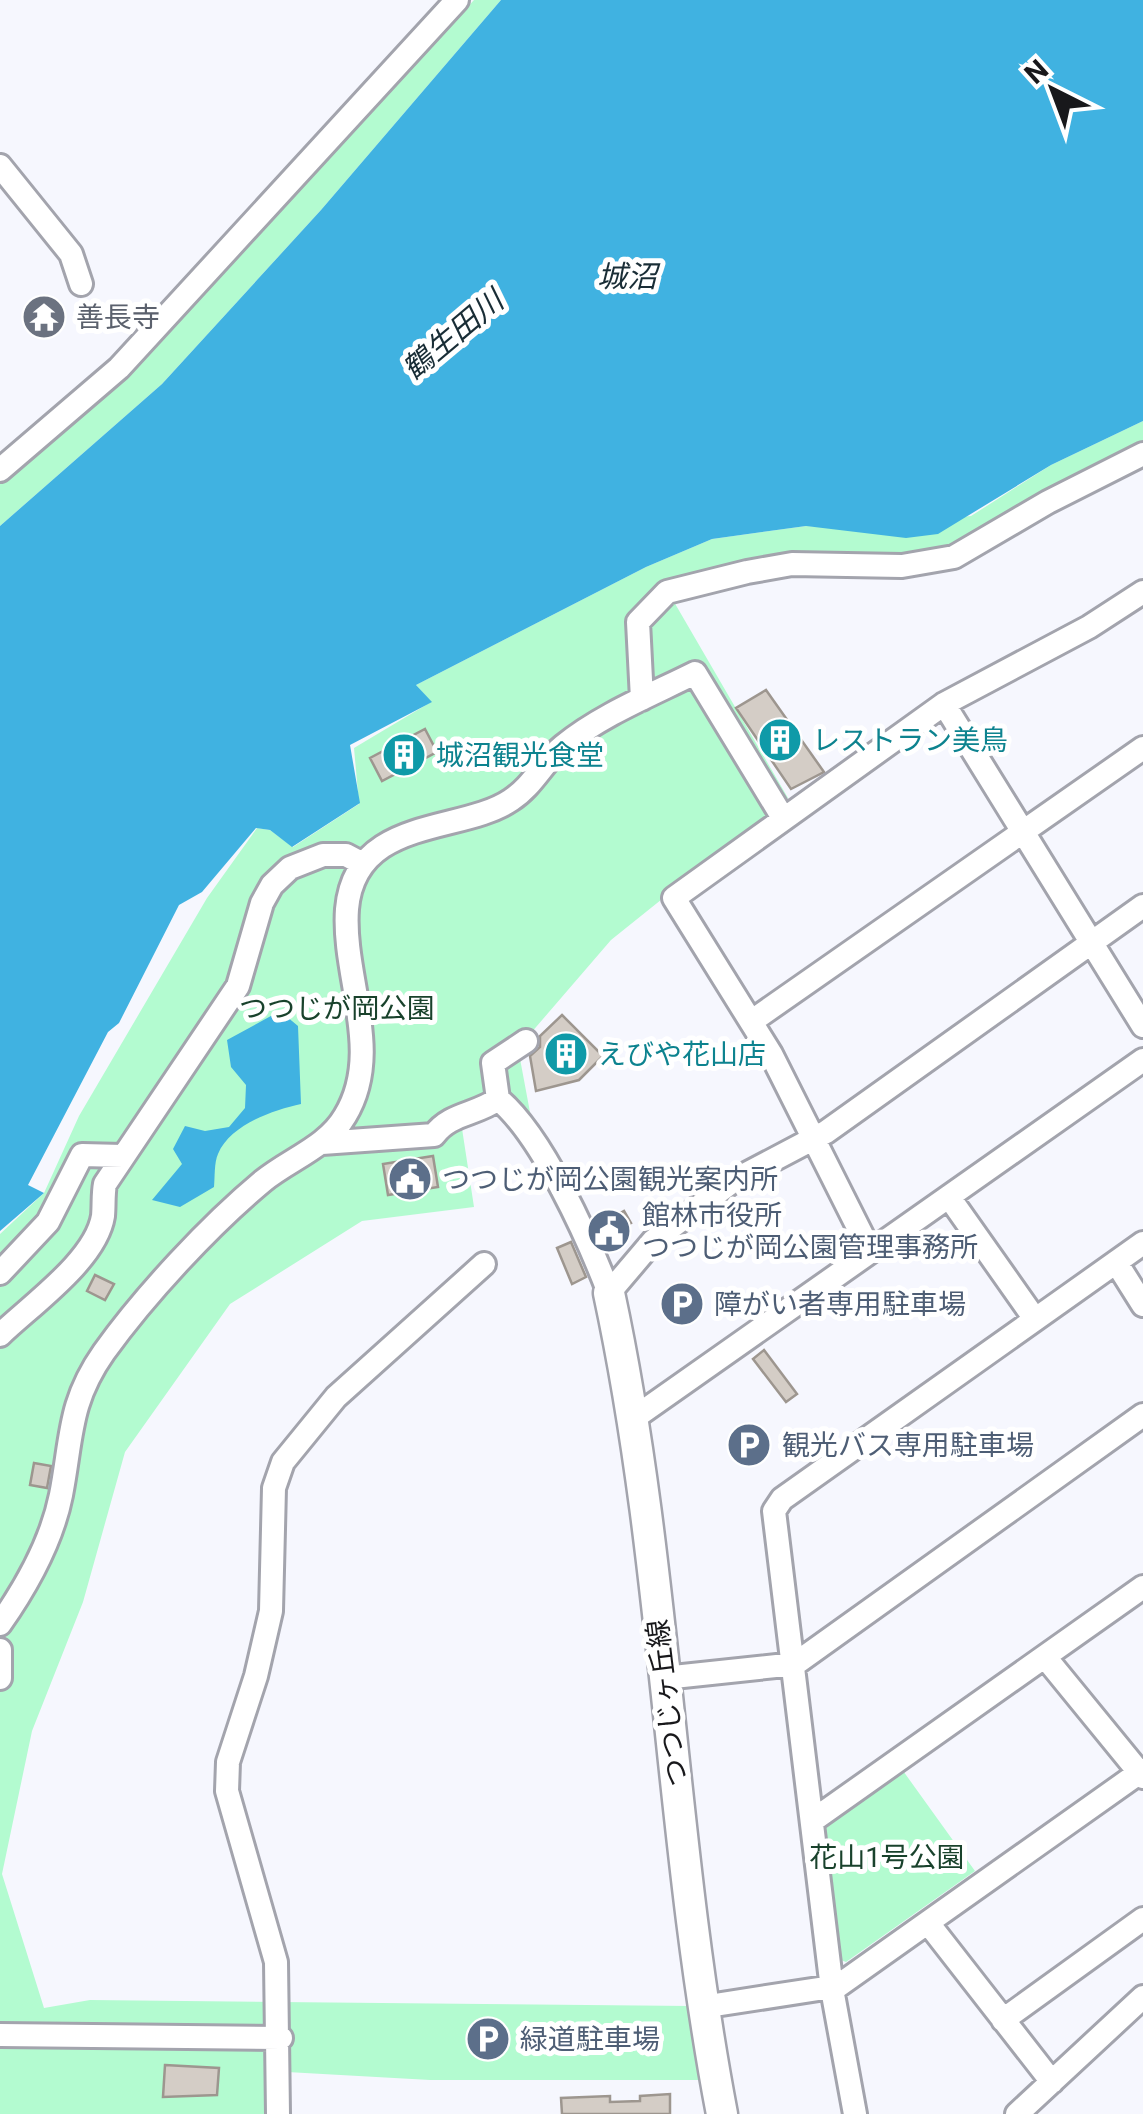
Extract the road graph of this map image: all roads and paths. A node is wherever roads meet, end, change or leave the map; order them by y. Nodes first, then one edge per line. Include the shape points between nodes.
1 (457, 0) edge
2 (0, 166) edge
3 (80, 284) dead end
4 (1143, 454) edge
5 (0, 470) edge
6 (1143, 592) edge
7 (642, 699) junction
8 (944, 704) junction
9 (1143, 748) edge
10 (783, 818) junction
11 (1022, 832) junction
12 (363, 864) junction
13 (1143, 906) edge
14 (1091, 945) junction
15 (752, 1021) junction
16 (1143, 1026) edge
17 (526, 1042) dead end
18 (1143, 1060) edge
19 (498, 1098) junction
20 (812, 1141) junction
21 (322, 1142) junction
22 (123, 1156) junction
23 (948, 1197) junction
24 (1143, 1243) edge
25 (870, 1250) junction
26 (1116, 1262) junction
27 (484, 1264) dead end
28 (0, 1274) edge
29 (609, 1292) junction
30 (1143, 1305) edge
31 (1035, 1319) junction
32 (0, 1335) edge
33 (1143, 1415) edge
34 (634, 1418) junction
35 (1143, 1587) edge
36 (0, 1624) edge
37 (0, 1650) edge
38 (1045, 1656) junction
39 (795, 1664) junction
40 (0, 1678) edge
41 (664, 1678) junction
42 (1142, 1774) edge
43 (812, 1821) junction
44 (1143, 1920) edge
45 (928, 1923) junction
46 (832, 1989) junction
47 (1143, 1997) edge
48 (702, 2006) junction
49 (1002, 2020) junction
50 (0, 2035) edge
51 (281, 2038) junction
52 (1052, 2082) junction
53 (278, 2114) edge
54 (722, 2114) edge
55 (855, 2114) edge
56 (1017, 2114) edge

1 - 5 street via 119,368
2 - 3 street via 70,254
4 - 7 street via 954,558 902,566 792,564 667,592 638,622
6 - 8 street
7 - 10 street via 695,673
7 - 12 street via 577,736 501,806 412,832
8 - 10 street
8 - 11 street
9 - 11 street
10 - 15 street via 674,898
11 - 14 street
11 - 15 street
12 - 21 street via 348,909 360,1079 344,1119
12 - 22 street via 346,855 323,855 281,876 262,903 235,1009
13 - 14 street
14 - 16 street
14 - 20 street
15 - 20 street
17 - 19 street via 493,1062
18 - 23 street
19 - 21 street via 445,1120 434,1135
19 - 29 street via 516,1114 544,1162
20 - 25 street
20 - 29 street via 733,1181 653,1241
21 - 36 street via 242,1201 137,1308 101,1357 75,1409 54,1519
22 - 28 street via 82,1155 48,1222
22 - 32 street via 105,1184 103,1217 91,1243
23 - 25 street
23 - 31 street
24 - 26 street
25 - 34 street
26 - 30 street
26 - 31 street
27 - 51 street via 336,1397 283,1462 274,1488 271,1611 228,1762 227,1791 276,1962
29 - 34 main road, つつじヶ丘線
31 - 39 street via 774,1511
33 - 39 street
34 - 41 main road, つつじヶ丘線
35 - 38 street
37 - 40 street
38 - 42 street
38 - 43 street
39 - 41 street
39 - 43 street
41 - 48 main road, つつじヶ丘線
42 - 45 street
43 - 46 street
44 - 49 street
45 - 46 street
45 - 49 street
46 - 48 street
46 - 55 street
47 - 52 street
48 - 54 main road, つつじヶ丘線
49 - 52 street
50 - 51 street
51 - 53 street
52 - 56 street

